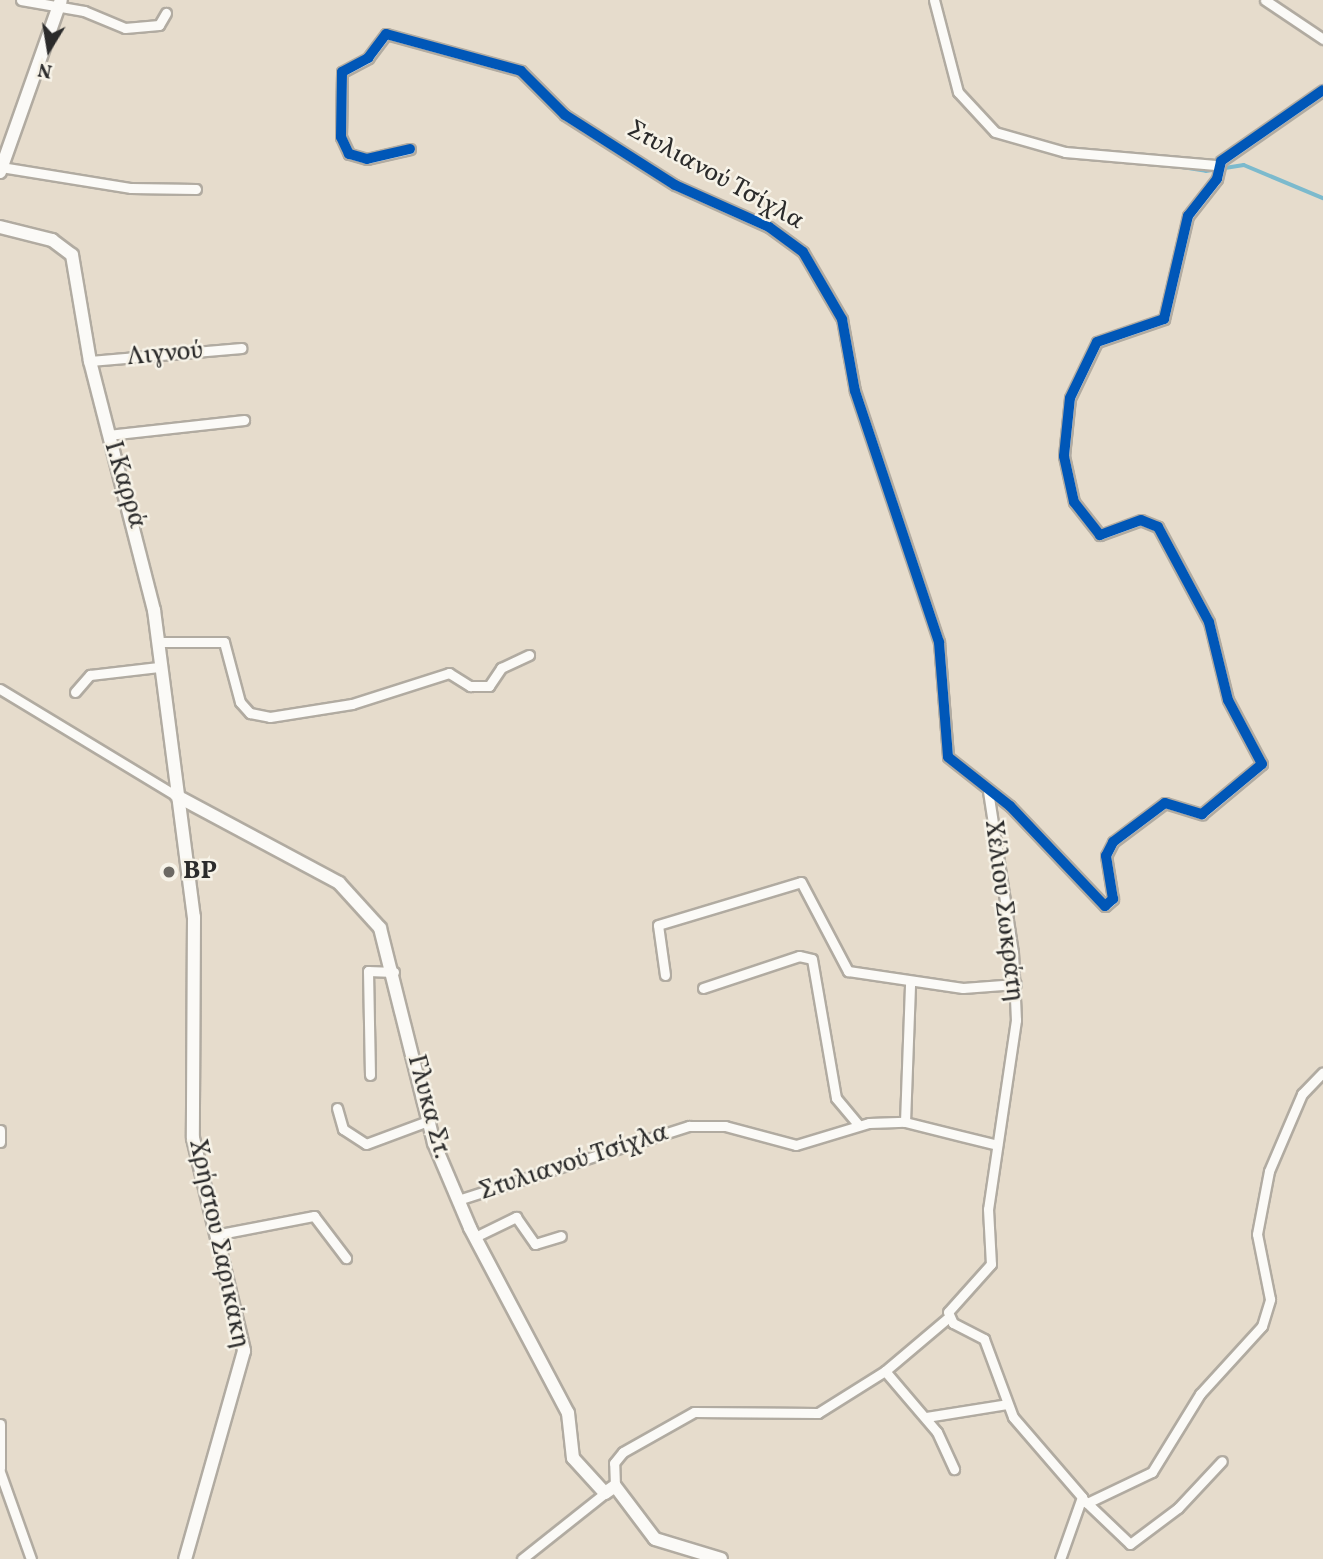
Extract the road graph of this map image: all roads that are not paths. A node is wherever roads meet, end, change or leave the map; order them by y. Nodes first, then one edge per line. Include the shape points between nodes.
1 (21, 0) edge
2 (934, 0) edge
3 (1265, 0) edge
4 (60, 3) edge
5 (166, 13) dead end
6 (1323, 39) edge
7 (1323, 90) edge
8 (410, 149) dead end
9 (1, 167) edge
10 (1218, 167) junction
11 (0, 172) edge
12 (196, 189) dead end
13 (0, 228) edge
14 (241, 348) dead end
15 (90, 361) junction
16 (244, 420) dead end
17 (108, 435) junction
18 (158, 642) junction
19 (529, 655) dead end
20 (159, 667) junction
21 (0, 689) edge
22 (75, 692) dead end
23 (988, 791) junction
24 (177, 796) junction
25 (395, 972) junction
26 (665, 975) dead end
27 (910, 983) junction
28 (1016, 984) junction
29 (703, 988) dead end
30 (1323, 1072) edge
31 (370, 1075) dead end
32 (337, 1108) dead end
33 (428, 1121) junction
34 (905, 1122) junction
35 (859, 1125) junction
36 (0, 1130) edge
37 (0, 1142) edge
38 (997, 1145) junction
39 (458, 1200) junction
40 (215, 1235) junction
41 (561, 1236) dead end
42 (475, 1237) junction
43 (346, 1258) dead end
44 (949, 1317) junction
45 (885, 1371) junction
46 (1007, 1404) junction
47 (926, 1417) junction
48 (0, 1424) edge
49 (1222, 1461) dead end
50 (954, 1469) dead end
51 (0, 1470) edge
52 (610, 1490) junction
53 (1084, 1500) junction
54 (31, 1559) edge
55 (185, 1559) edge
56 (523, 1559) edge
57 (721, 1559) edge
58 (1060, 1559) edge

1 - 4 street
2 - 10 street via 958,92 995,132 1065,152
3 - 6 street
4 - 5 street via 125,28 159,25
4 - 9 main road
7 - 10 street
8 - 23 street, Στυλιανού Τσίχλα via 367,159 349,154 341,137 342,72 372,54 386,34 521,71 565,115 675,185 769,227 803,252 842,319 859,403 939,642 946,752
9 - 11 main road
9 - 12 street via 131,188
10 - 23 street, Χέλιου Σωκράτη via 1217,179 1188,216 1164,319 1094,347 1070,398 1064,456 1074,502 1099,534 1146,520 1161,531 1209,622 1228,700 1261,756 1255,775 1202,814 1162,804 1114,842 1106,856 1114,895 1105,906 1010,806
13 - 15 main road, Ι.Καρρά via 69,249
14 - 15 street, Λιγνού
15 - 17 main road, Ι.Καρρά
16 - 17 street
17 - 18 main road, Ι.Καρρά via 141,540
18 - 19 street via 224,642 240,702 265,716 352,704 449,673 470,686 489,686 501,668
18 - 20 main road, Ι.Καρρά
20 - 22 street via 90,675
20 - 24 main road, Ι.Καρρά
21 - 24 street
23 - 28 street, Χέλιου Σωκράτη
24 - 25 main road, Γλυκα Στ. via 345,887 380,928
24 - 40 main road, Χρήστου Σαρικάκη via 194,917 193,1138
25 - 31 street via 368,971
25 - 33 main road, Γλυκα Στ.
26 - 27 street via 659,925 801,882 842,967
27 - 28 street via 970,989
27 - 34 street
28 - 38 street, Χέλιου Σωκράτη
29 - 35 street via 799,956 812,959 836,1098
30 - 53 street via 1293,1114 1258,1219 1258,1252 1270,1299 1266,1320 1200,1394 1150,1474
32 - 33 street via 343,1129 366,1144
33 - 39 main road, Γλυκα Στ.
34 - 35 street, Στυλιανού Τσίχλα
34 - 38 street, Στυλιανού Τσίχλα
35 - 39 street, Στυλιανού Τσίχλα via 796,1145 725,1126 689,1126
36 - 37 street
38 - 44 street, Χέλιου Σωκράτη via 990,1267 952,1304
39 - 42 main road, Γλυκα Στ.
40 - 43 street via 310,1215 321,1219
40 - 55 main road, Χρήστου Σαρικάκη via 243,1361
41 - 42 street via 535,1244 516,1217
42 - 52 main road, Γλυκα Στ. via 568,1413 573,1458
44 - 45 street, Χέλιου Σωκράτη
44 - 46 street via 989,1346
45 - 47 street
45 - 52 street, Χέλιου Σωκράτη via 808,1415 694,1412 623,1452 614,1463
46 - 47 street
46 - 53 street
47 - 50 street
48 - 51 street
49 - 53 street via 1178,1508 1130,1544
51 - 54 street
52 - 56 street
52 - 57 main road, Γλυκα Στ. via 655,1539
53 - 58 street

